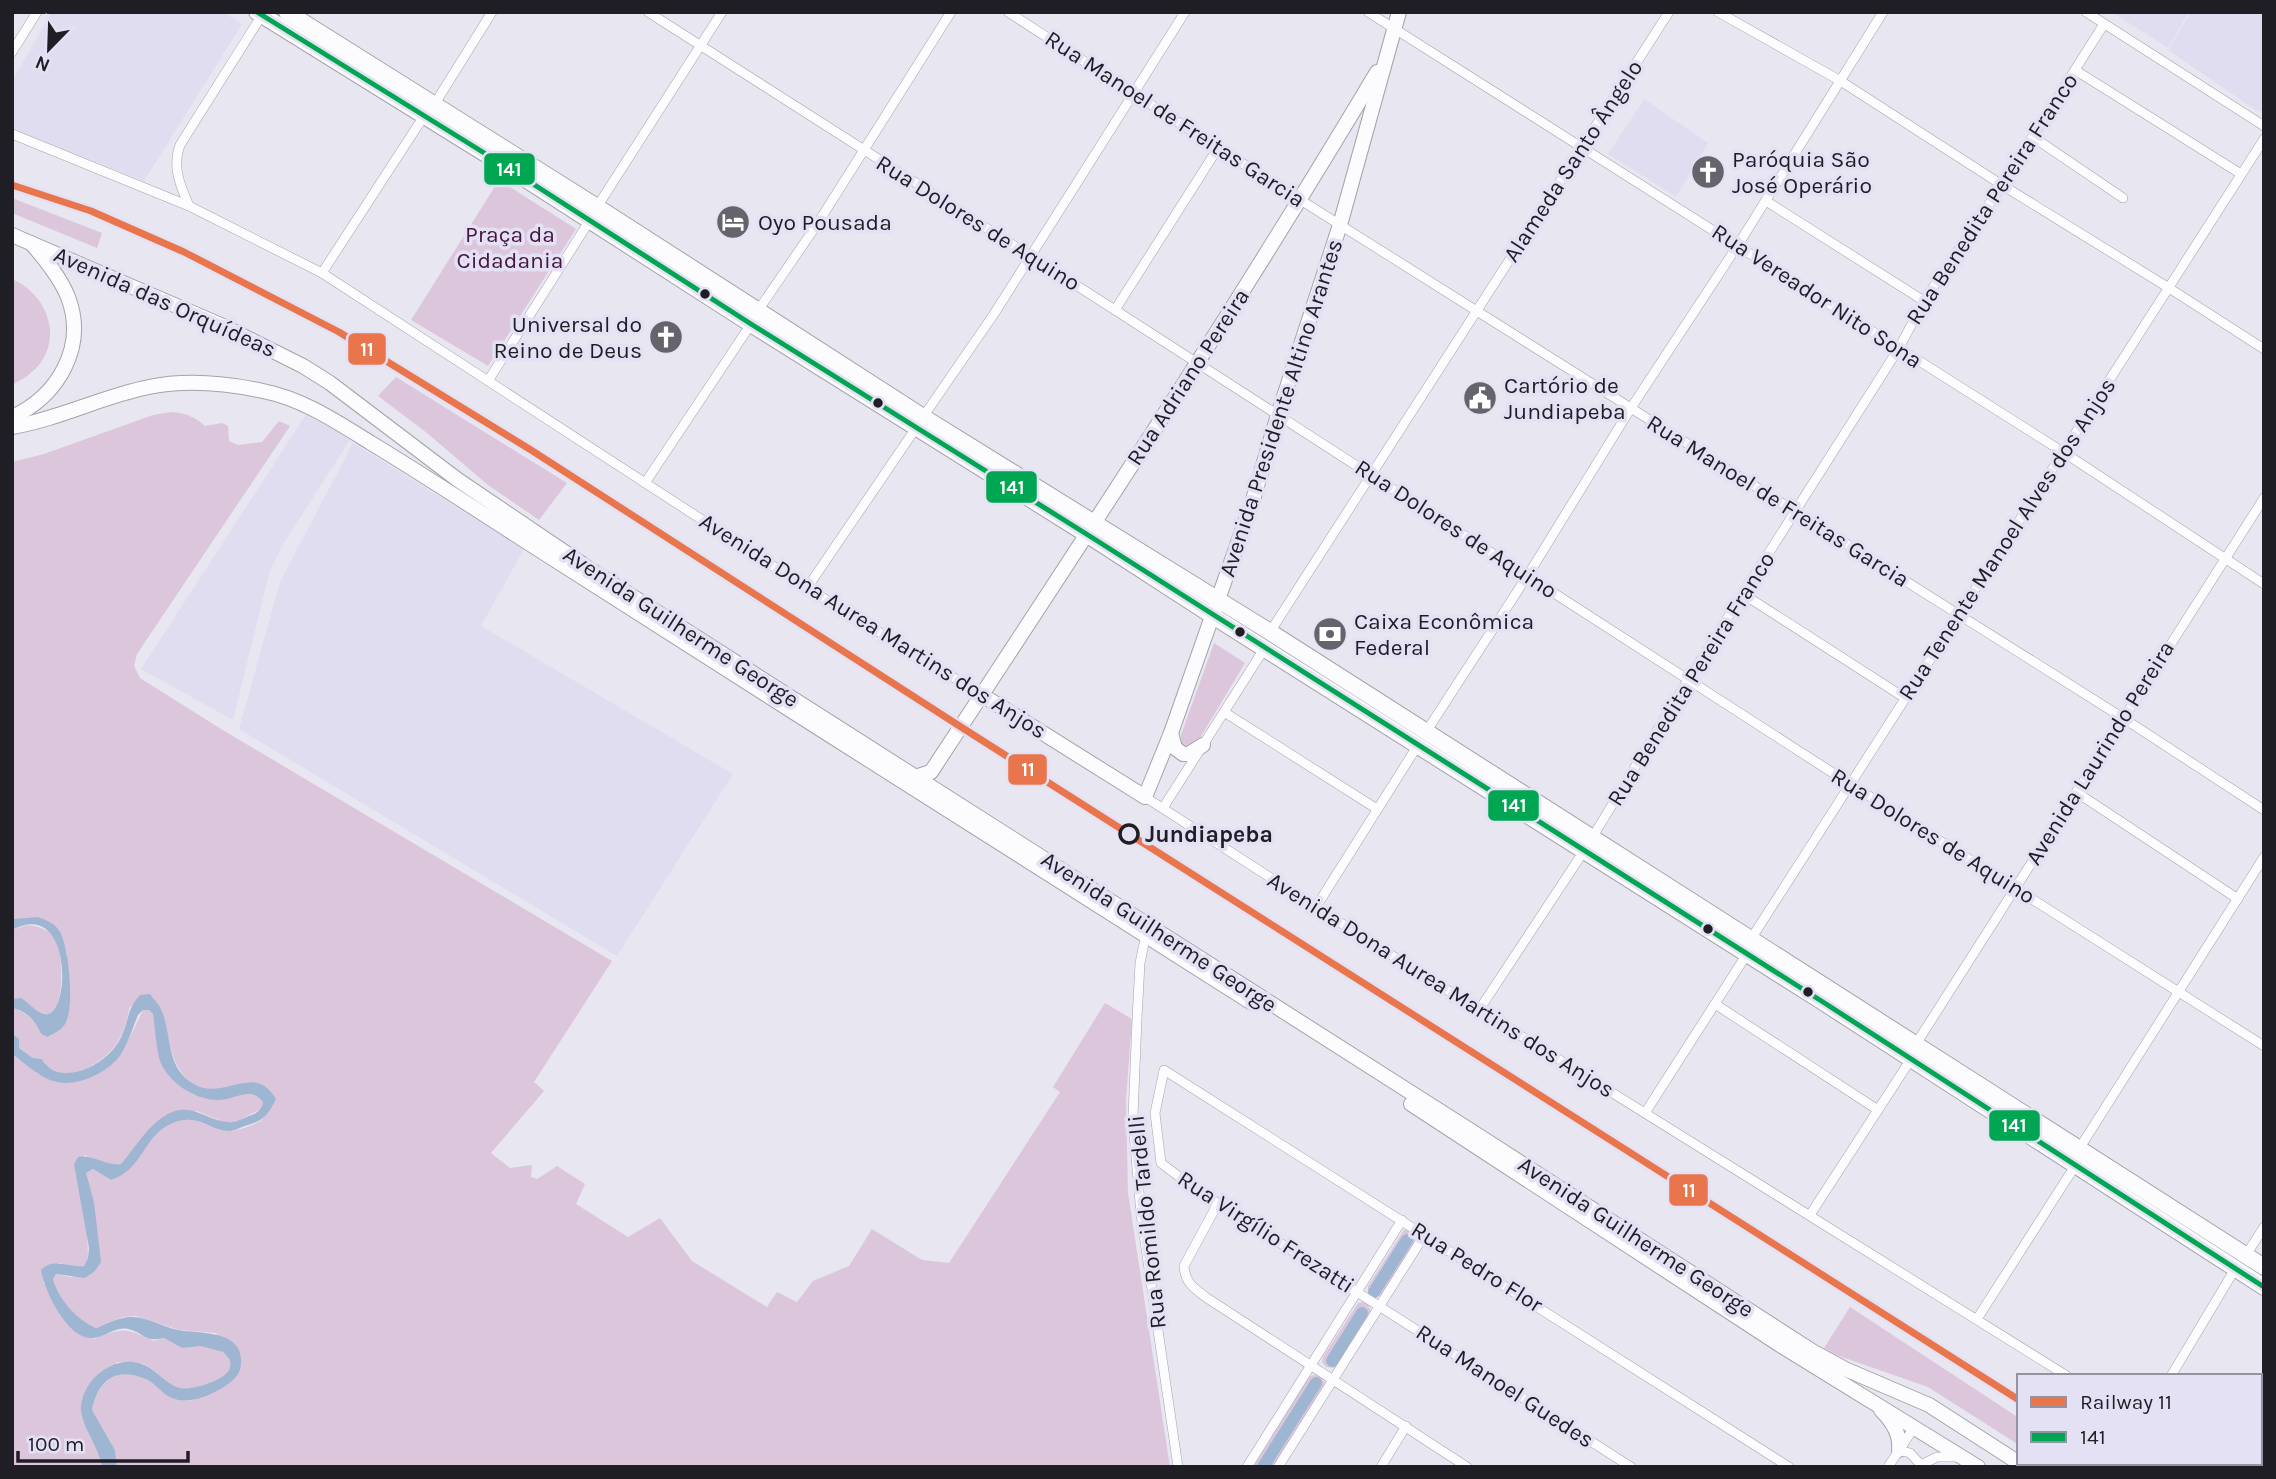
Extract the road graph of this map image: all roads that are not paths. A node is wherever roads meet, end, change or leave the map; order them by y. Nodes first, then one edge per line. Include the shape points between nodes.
1 (37, 12) edge
2 (288, 12) edge
3 (492, 12) edge
4 (648, 12) edge
5 (722, 12) edge
6 (951, 12) edge
7 (1008, 12) edge
8 (1185, 12) edge
9 (1368, 12) edge
10 (1399, 12) edge
11 (1669, 12) edge
12 (1718, 12) edge
13 (1883, 12) edge
14 (2086, 12) edge
15 (259, 14) edge
16 (2104, 24) junction
17 (1394, 30) junction
18 (701, 46) junction
19 (12, 52) edge
20 (1387, 56) junction
21 (2075, 70) junction
22 (1839, 79) junction
23 (1134, 93) junction
24 (429, 110) junction
25 (2264, 126) edge
26 (12, 134) edge
27 (2033, 136) junction
28 (2264, 139) edge
29 (1583, 147) junction
30 (1217, 148) junction
31 (864, 150) junction
32 (2241, 174) junction
33 (2001, 185) junction
34 (2123, 198) dead end
35 (1301, 200) junction
36 (1766, 201) junction
37 (188, 206) junction
38 (594, 214) junction
39 (1340, 225) junction
40 (18, 238) edge
41 (1738, 245) junction
42 (1030, 257) junction
43 (322, 273) junction
44 (2169, 288) junction
45 (1924, 301) junction
46 (1115, 310) junction
47 (1477, 310) junction
48 (754, 318) junction
49 (1899, 348) junction
50 (2264, 349) edge
51 (1196, 363) junction
52 (315, 374) joint
53 (488, 381) junction
54 (302, 403) joint
55 (1631, 408) junction
56 (1278, 415) junction
57 (12, 416) edge
58 (920, 423) junction
59 (12, 427) edge
60 (2063, 452) junction
61 (1371, 475) junction
62 (645, 483) junction
63 (2264, 498) edge
64 (1796, 511) junction
65 (1091, 529) junction
66 (2224, 558) junction
67 (1528, 575) junction
68 (2264, 583) edge
69 (807, 588) junction
70 (1742, 594) junction
71 (1219, 600) junction
72 (1958, 616) junction
73 (1213, 617) junction
74 (1270, 632) junction
75 (1264, 649) junction
76 (1688, 680) junction
77 (982, 695) junction
78 (1905, 698) junction
79 (1224, 712) junction
80 (2123, 718) junction
81 (1171, 733) junction
82 (1422, 738) junction
83 (1203, 745) junction
84 (931, 772) junction
85 (915, 777) junction
86 (1850, 784) junction
87 (933, 789) junction
88 (2076, 792) junction
89 (1145, 797) junction
90 (1163, 808) junction
91 (1377, 809) junction
92 (2264, 810) edge
93 (1588, 844) junction
94 (2264, 857) edge
95 (2015, 887) junction
96 (2238, 898) junction
97 (1316, 907) junction
98 (1147, 931) junction
99 (1749, 946) junction
100 (2178, 993) junction
101 (1716, 1004) junction
102 (1479, 1010) junction
103 (2264, 1046) edge
104 (1914, 1052) junction
105 (1164, 1070) joint
106 (1878, 1110) junction
107 (1645, 1113) junction
108 (2079, 1149) junction
109 (2075, 1166) junction
110 (1218, 1203) junction
111 (1810, 1215) junction
112 (1402, 1220) junction
113 (2264, 1227) edge
114 (1425, 1234) junction
115 (2246, 1255) junction
116 (2264, 1267) edge
117 (2235, 1269) junction
118 (2264, 1287) edge
119 (1358, 1292) junction
120 (1380, 1306) junction
121 (1977, 1320) junction
122 (1311, 1365) junction
123 (2064, 1374) edge
124 (2172, 1374) edge
125 (1333, 1380) junction
126 (1873, 1402) junction
127 (1406, 1426) junction
128 (1915, 1426) junction
129 (1976, 1436) junction
130 (1899, 1450) junction
131 (1963, 1457) junction
132 (2017, 1462) edge
133 (1920, 1466) edge
134 (1178, 1467) edge
135 (1247, 1467) edge
136 (1278, 1467) edge
137 (1381, 1467) edge
138 (1467, 1467) edge
139 (1631, 1467) edge
140 (1789, 1467) edge
141 (1888, 1467) edge
142 (1979, 1467) edge

1 - 19 street
2 - 24 highway
3 - 24 street
4 - 18 street, Rua Dolores de Aquino
5 - 18 street
6 - 31 street
7 - 23 street, Rua Manoel de Freitas Garcia
8 - 23 street
9 - 17 street, Rua Vereador Nito Sona
10 - 17 main road, Avenida Presidente Altino Arantes
11 - 29 street, Alameda Santo Ângelo
12 - 22 street
13 - 22 street
14 - 16 street
15 - 24 highway
15 - 37 street via 180,145 176,167
16 - 21 street, Rua Benedita Pereira Franco
16 - 25 street
17 - 20 main road, Avenida Presidente Altino Arantes
17 - 29 street, Rua Vereador Nito Sona
18 - 31 street, Rua Dolores de Aquino
18 - 38 street
20 - 35 main road, Rua Adriano Pereira
20 - 39 main road, Avenida Presidente Altino Arantes
21 - 27 street, Rua Benedita Pereira Franco
21 - 32 street
22 - 33 street
22 - 36 street
23 - 30 street, Rua Manoel de Freitas Garcia
23 - 42 street
24 - 38 highway
24 - 43 street
26 - 37 street, Avenida Dona Aurea Martins dos Anjos
27 - 33 street, Rua Benedita Pereira Franco
27 - 34 street
28 - 32 street, Rua Tenente Manoel Alves dos Anjos
29 - 41 street, Rua Vereador Nito Sona
29 - 47 street, Alameda Santo Ângelo
30 - 35 street, Rua Manoel de Freitas Garcia
30 - 46 street
31 - 42 street, Rua Dolores de Aquino
31 - 48 street
32 - 44 street, Rua Tenente Manoel Alves dos Anjos
33 - 44 street
33 - 45 street, Rua Benedita Pereira Franco
35 - 39 street, Rua Manoel de Freitas Garcia
35 - 51 main road, Rua Adriano Pereira
36 - 41 street
36 - 45 street
37 - 43 street, Avenida Dona Aurea Martins dos Anjos
38 - 48 highway
38 - 53 street
39 - 47 street, Rua Manoel de Freitas Garcia
39 - 56 main road, Avenida Presidente Altino Arantes
40 - 52 main road, Avenida das Orquídeas via 223,326
40 - 57 main road via 53,271 64,289 73,316 73,338 56,384 35,404
41 - 49 street, Rua Vereador Nito Sona
41 - 55 street
42 - 46 street, Rua Dolores de Aquino
42 - 58 street
43 - 53 street, Avenida Dona Aurea Martins dos Anjos
44 - 50 street
44 - 60 street, Rua Tenente Manoel Alves dos Anjos
45 - 49 street, Rua Benedita Pereira Franco
46 - 51 street, Rua Dolores de Aquino
47 - 55 street, Rua Manoel de Freitas Garcia
47 - 61 street, Alameda Santo Ângelo
48 - 58 highway
48 - 62 street
49 - 60 street, Rua Vereador Nito Sona
49 - 64 street, Rua Benedita Pereira Franco
51 - 56 street, Rua Dolores de Aquino
51 - 65 main road, Rua Adriano Pereira
52 - 85 main road, Avenida Guilherme George via 505,513
53 - 62 street, Avenida Dona Aurea Martins dos Anjos
54 - 59 main road, Avenida das Orquídeas via 255,389 180,382
54 - 98 main road, Avenida Guilherme George
55 - 64 street, Rua Manoel de Freitas Garcia
55 - 67 street
56 - 61 street, Rua Dolores de Aquino
56 - 71 main road, Avenida Presidente Altino Arantes
58 - 65 highway
58 - 69 street
60 - 66 street, Rua Vereador Nito Sona
60 - 72 street, Rua Tenente Manoel Alves dos Anjos
61 - 67 street, Rua Dolores de Aquino
61 - 74 street, Alameda Santo Ângelo
62 - 69 street, Avenida Dona Aurea Martins dos Anjos
63 - 66 street, Avenida Laurindo Pereira
64 - 70 street, Rua Benedita Pereira Franco
64 - 72 street, Rua Manoel de Freitas Garcia
65 - 71 highway
65 - 73 highway
65 - 77 main road, Rua Adriano Pereira
66 - 68 street, Rua Vereador Nito Sona
66 - 80 street, Avenida Laurindo Pereira
67 - 76 street, Rua Dolores de Aquino
67 - 82 street
69 - 77 street, Avenida Dona Aurea Martins dos Anjos
70 - 76 street, Rua Benedita Pereira Franco
70 - 78 street
71 - 73 main road, Avenida Presidente Altino Arantes
71 - 74 highway
72 - 78 street, Rua Tenente Manoel Alves dos Anjos
72 - 80 street, Rua Manoel de Freitas Garcia
73 - 75 highway
73 - 81 main road, Avenida Presidente Altino Arantes
74 - 82 highway
75 - 79 street
75 - 82 highway
76 - 86 street, Rua Dolores de Aquino
76 - 93 street, Rua Benedita Pereira Franco
77 - 84 main road, Rua Adriano Pereira
77 - 89 main road, Avenida Dona Aurea Martins dos Anjos
78 - 86 street, Rua Tenente Manoel Alves dos Anjos
79 - 83 street
79 - 91 street
80 - 88 street, Avenida Laurindo Pereira
80 - 92 street, Rua Manoel de Freitas Garcia
81 - 83 main road via 1175,748 1183,754
81 - 89 main road, Avenida Presidente Altino Arantes
82 - 91 street
82 - 93 highway
83 - 90 street
84 - 85 main road
84 - 87 main road
85 - 87 main road, Avenida Guilherme George
86 - 95 street, Rua Dolores de Aquino
86 - 99 street, Rua Tenente Manoel Alves dos Anjos
87 - 98 main road, Avenida Guilherme George
88 - 95 street, Avenida Laurindo Pereira
88 - 96 street
89 - 90 street, Avenida Dona Aurea Martins dos Anjos
90 - 97 street, Avenida Dona Aurea Martins dos Anjos
91 - 97 street
93 - 99 highway
93 - 102 street, Rua Benedita Pereira Franco
94 - 96 street
95 - 100 street, Rua Dolores de Aquino
95 - 104 street, Avenida Laurindo Pereira
96 - 100 street
97 - 102 street, Avenida Dona Aurea Martins dos Anjos
98 - 126 main road, Avenida Guilherme George
98 - 129 main road, Avenida Guilherme George via 1812,1351 1929,1405
98 - 134 street, Rua Romildo Tardelli via 1138,991 1134,1136
99 - 101 street, Rua Tenente Manoel Alves dos Anjos
99 - 104 highway
100 - 103 street, Rua Dolores de Aquino
100 - 108 street
101 - 106 street
101 - 107 street, Rua Tenente Manoel Alves dos Anjos
102 - 107 street, Avenida Dona Aurea Martins dos Anjos
104 - 106 street, Avenida Laurindo Pereira
104 - 108 highway
104 - 109 highway
105 - 110 street, Rua Virgílio Frezatti via 1155,1113 1161,1163
105 - 112 street, Rua Pedro Flor
106 - 111 street, Avenida Laurindo Pereira
107 - 111 street, Avenida Dona Aurea Martins dos Anjos
108 - 115 highway
109 - 117 highway
109 - 121 street
110 - 119 street, Rua Virgílio Frezatti
110 - 122 street via 1189,1254 1185,1277 1207,1298
111 - 121 street, Avenida Dona Aurea Martins dos Anjos
112 - 114 street, Rua Pedro Flor
112 - 119 street
113 - 115 street
114 - 120 street
114 - 140 street, Rua Pedro Flor
115 - 116 highway
117 - 118 highway
117 - 124 street
119 - 120 street, Rua Virgílio Frezatti
119 - 122 street
120 - 125 street
120 - 139 street, Rua Manoel Guedes
121 - 123 street, Avenida Dona Aurea Martins dos Anjos
122 - 125 street
122 - 135 street
125 - 127 street
125 - 136 street
126 - 128 main road, Avenida Guilherme George
126 - 130 main road via 1897,1433
127 - 137 street
127 - 138 street
128 - 129 main road via 1922,1414 1930,1413
128 - 130 street
128 - 131 main road, Avenida Guilherme George
129 - 132 main road, Avenida Guilherme George
130 - 133 street via 1910,1453
130 - 141 street
131 - 133 street via 1937,1457
131 - 142 main road, Avenida Guilherme George

